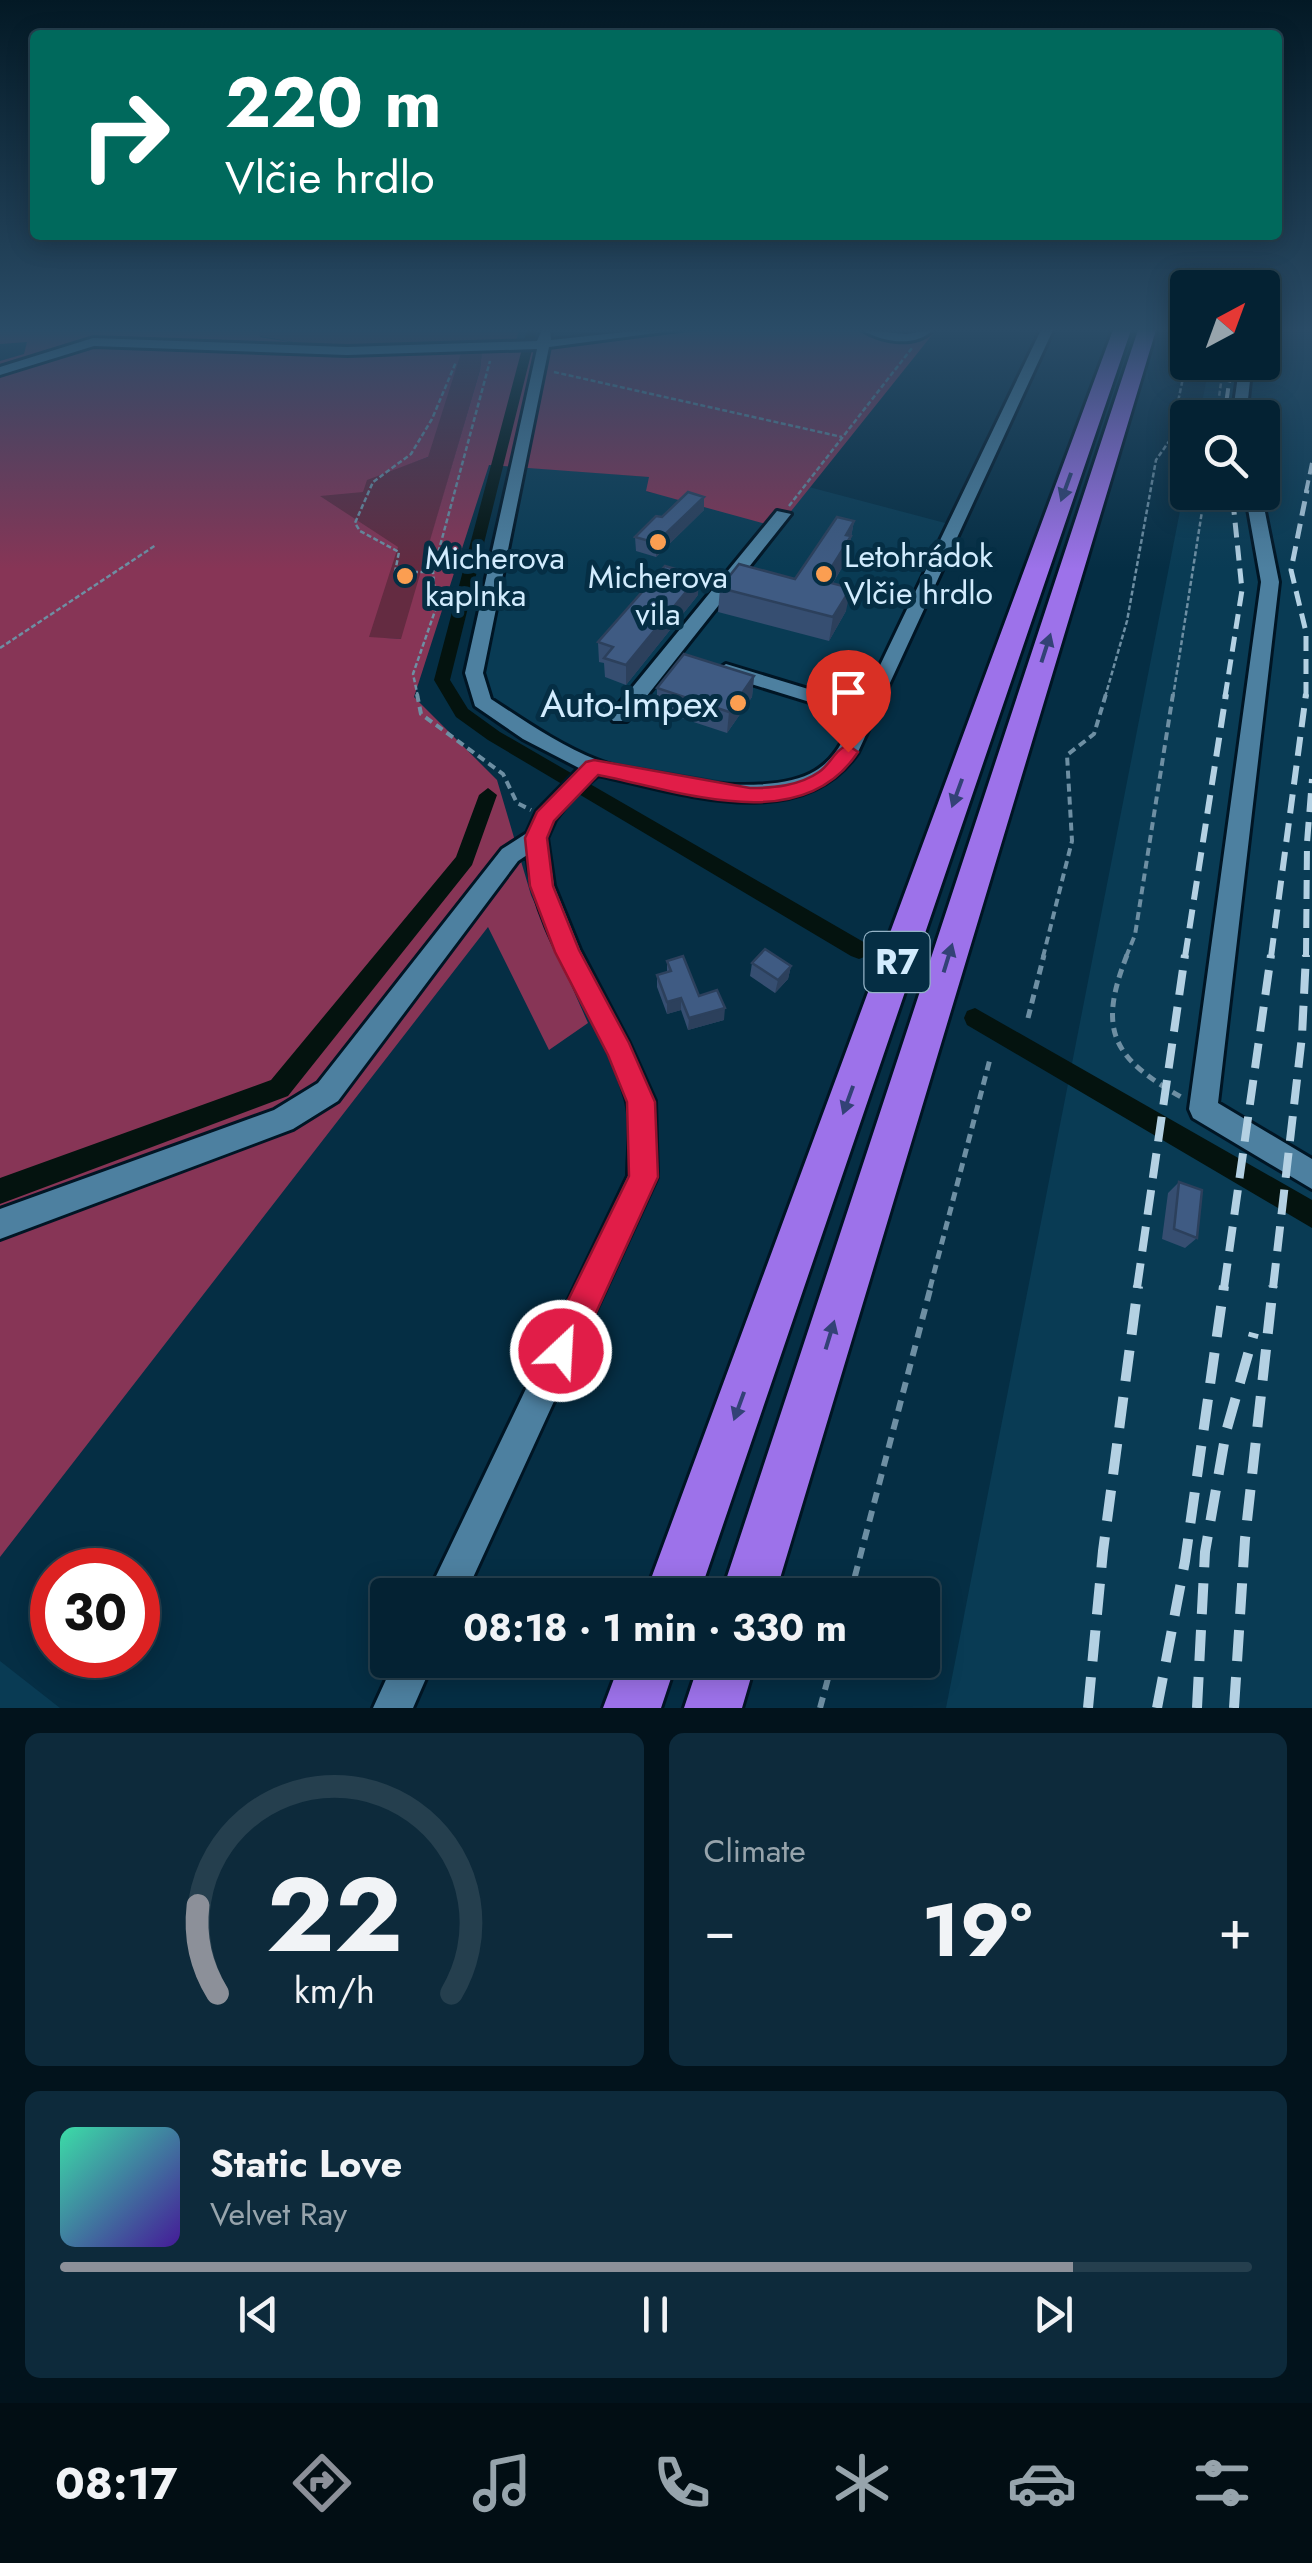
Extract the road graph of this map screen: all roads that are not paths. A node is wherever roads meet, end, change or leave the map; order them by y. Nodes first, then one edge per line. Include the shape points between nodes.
1 (529, 410) edge
2 (1010, 410) edge
3 (1094, 410) edge
4 (1121, 410) edge
5 (1256, 510) edge
6 (783, 514) road end
7 (690, 659) junction
8 (866, 713) junction
9 (620, 716) dead end
10 (590, 771) junction
11 (540, 827) junction
12 (1312, 1175) edge
13 (0, 1224) edge
14 (454, 1578) edge
15 (678, 1578) edge
16 (753, 1578) edge
17 (407, 1678) edge
18 (643, 1678) edge
19 (722, 1678) edge
20 (393, 1708) edge
21 (632, 1708) edge
22 (713, 1708) edge

1 - 10 street via 474,672 482,702
2 - 8 street
3 -> 15 highway, R7
16 -> 4 highway, R7
5 - 12 street via 1270,582 1203,1108
6 - 7 street
7 - 8 street
7 - 9 street
8 - 10 street via 838,767 796,791 750,796
10 - 11 street
11 - 13 street via 510,855 328,1092 282,1120
11 - 14 street via 542,886 641,1102 643,1177
17 - 20 street
18 - 21 highway
19 - 22 highway

